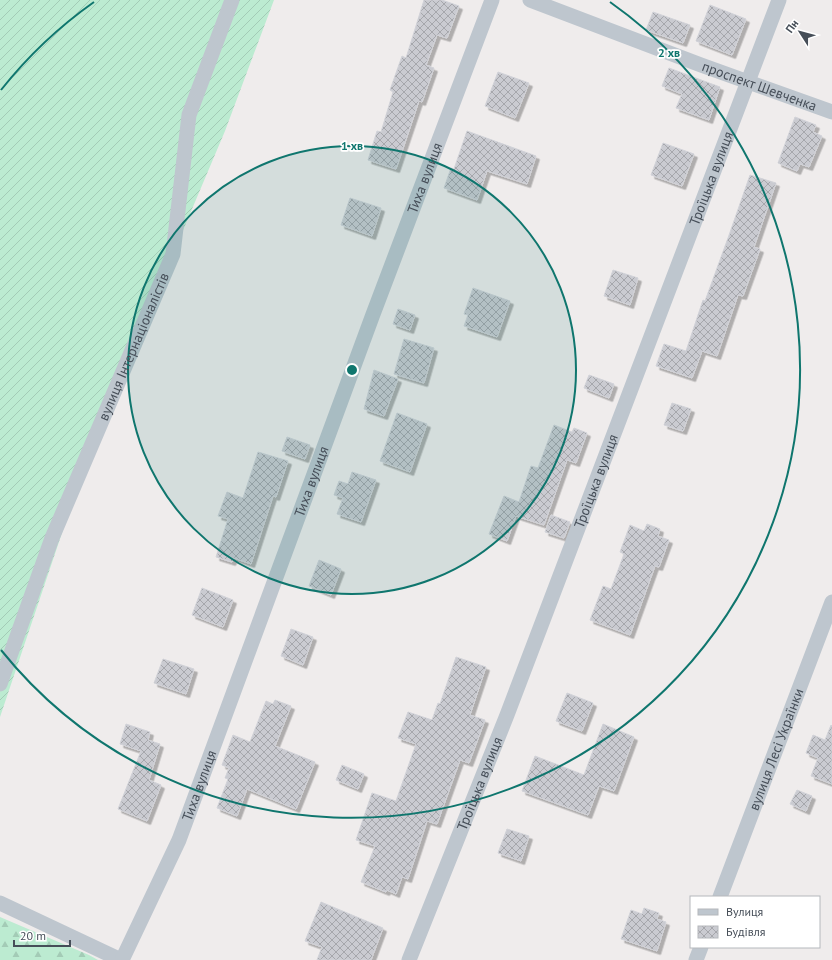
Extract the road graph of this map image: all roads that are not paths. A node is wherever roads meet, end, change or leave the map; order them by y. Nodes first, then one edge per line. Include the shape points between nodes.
1 (232, 0) edge
2 (492, 0) edge
3 (530, 0) edge
4 (779, 0) edge
5 (748, 82) junction
6 (832, 112) edge
7 (832, 602) edge
8 (0, 684) edge
9 (720, 896) edge
10 (0, 903) edge
11 (701, 948) edge
12 (122, 960) edge
13 (409, 960) edge
14 (696, 960) edge

1 - 8 street, вулиця Інтернаціоналістів via 189,115 173,254 52,538
2 - 12 street, Тиха вулиця via 179,840
3 - 5 street, проспект Шевченка
4 - 5 street, Троїцька вулиця
5 - 6 street, проспект Шевченка
5 - 13 street, Троїцька вулиця via 507,715
7 - 9 street, вулиця Лесі Українки
10 - 12 street
11 - 14 street

